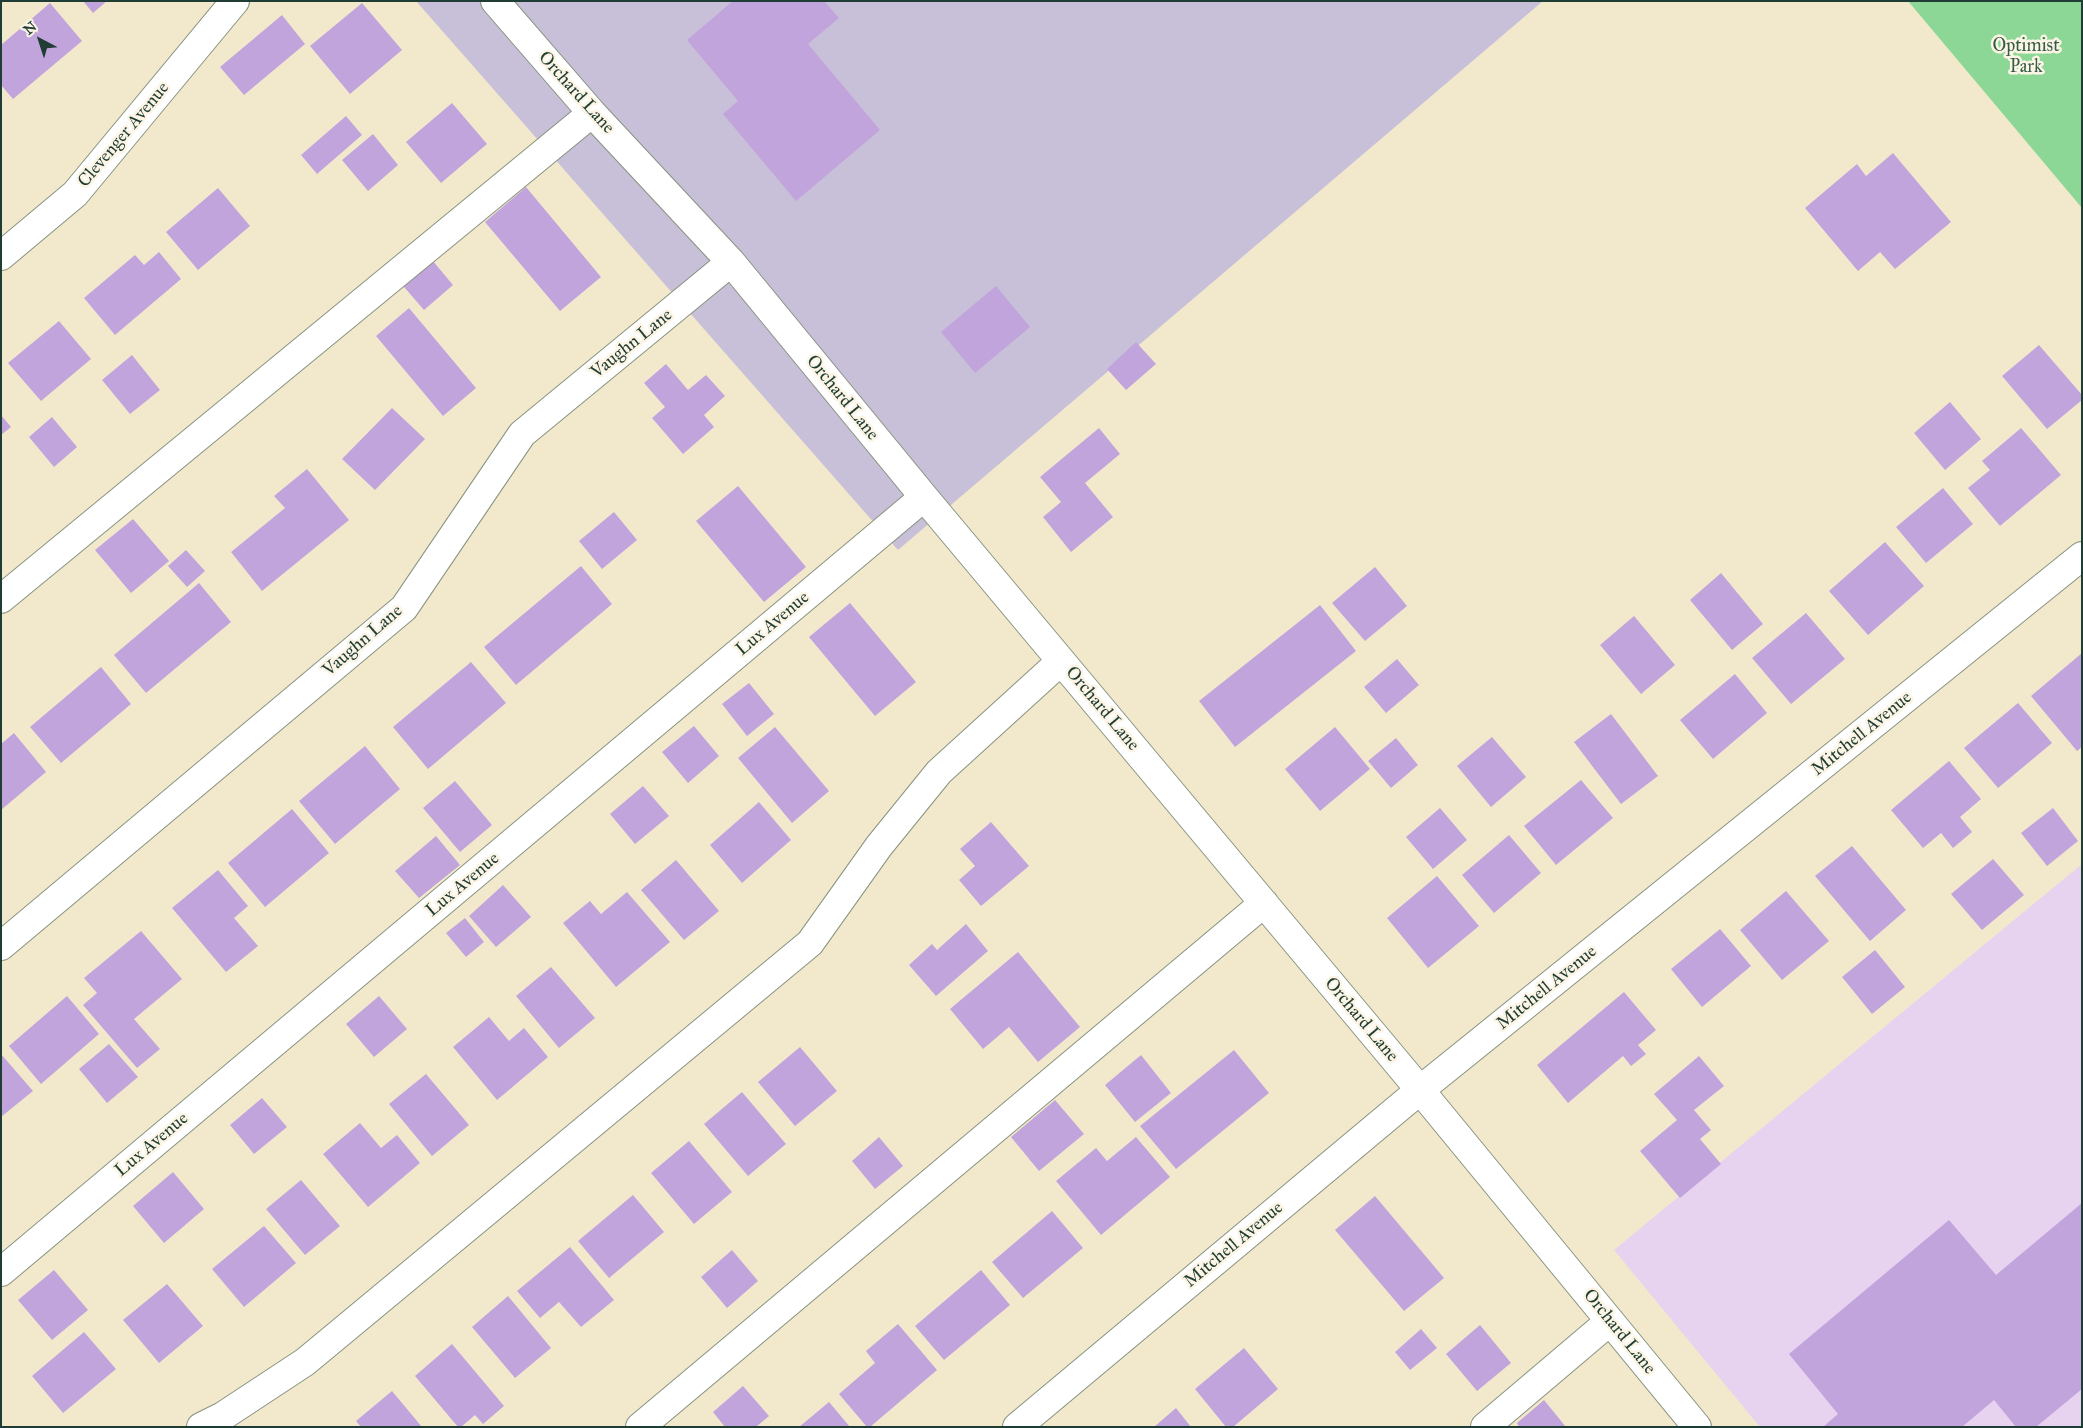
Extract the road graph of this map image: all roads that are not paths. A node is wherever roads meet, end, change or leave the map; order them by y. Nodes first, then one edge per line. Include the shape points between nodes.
1 (235, 1) edge
2 (495, 1) edge
3 (592, 112) junction
4 (1, 256) edge
5 (731, 262) junction
6 (924, 497) junction
7 (2082, 556) edge
8 (1, 599) edge
9 (1061, 661) junction
10 (1264, 904) junction
11 (1, 946) edge
12 (1420, 1090) junction
13 (1, 1272) edge
14 (1610, 1321) junction
15 (201, 1427) edge
16 (640, 1427) edge
17 (1016, 1427) edge
18 (1485, 1427) edge
19 (1697, 1427) edge

1 - 4 street, Clevenger Avenue via 76,194
2 - 3 street, Orchard Lane
3 - 5 street, Orchard Lane
3 - 8 street
5 - 6 street, Orchard Lane
5 - 11 street, Vaughn Lane via 522,434 404,608
6 - 9 street, Orchard Lane
6 - 13 street, Lux Avenue
7 - 12 street, Mitchell Avenue
9 - 10 street, Orchard Lane
9 - 15 street via 938,772 879,846 810,943 305,1362
10 - 12 street, Orchard Lane
10 - 16 street
12 - 14 street, Orchard Lane
12 - 17 street, Mitchell Avenue
14 - 18 street
14 - 19 street, Orchard Lane

